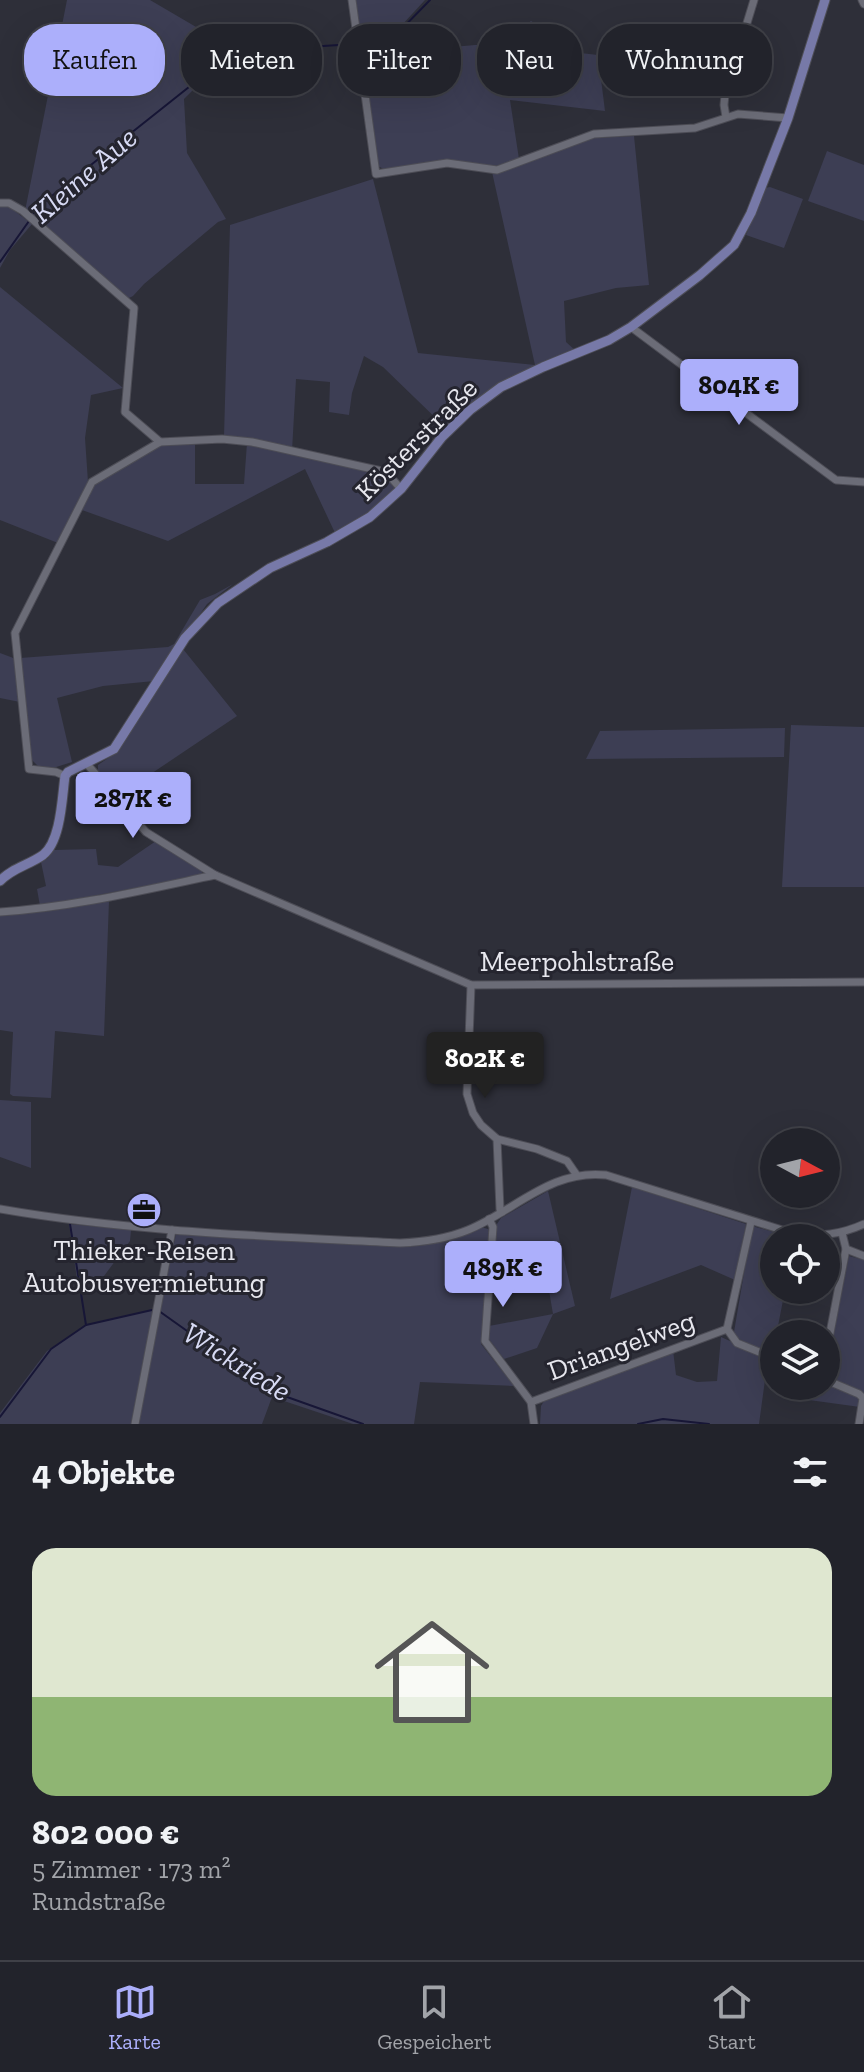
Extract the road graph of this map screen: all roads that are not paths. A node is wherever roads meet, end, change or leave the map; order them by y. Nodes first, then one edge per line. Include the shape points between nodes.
1 (352, 0) edge
2 (754, 0) edge
3 (825, 0) edge
4 (726, 117) junction
5 (788, 118) junction
6 (0, 203) edge
7 (631, 327) junction
8 (160, 442) junction
9 (864, 482) edge
10 (401, 489) junction
11 (86, 763) junction
12 (65, 776) junction
13 (215, 875) junction
14 (0, 881) edge
15 (0, 912) edge
16 (864, 982) edge
17 (471, 985) junction
18 (497, 1139) junction
19 (576, 1174) junction
20 (0, 1209) edge
21 (502, 1212) junction
22 (489, 1219) junction
23 (751, 1222) junction
24 (864, 1224) edge
25 (172, 1230) junction
26 (842, 1233) junction
27 (846, 1249) junction
28 (864, 1256) edge
29 (832, 1320) edge
30 (727, 1329) junction
31 (760, 1352) edge
32 (840, 1386) edge
33 (531, 1402) junction
34 (135, 1424) edge
35 (534, 1424) edge
36 (859, 1424) edge

1 - 4 street via 376,174 447,163 497,170 594,134 695,128
2 - 4 street via 725,95
3 - 5 main road, Kösterstraße
4 - 5 street
5 - 7 main road, Kösterstraße via 734,245
6 - 8 street via 23,211 134,308 125,412
7 - 9 street via 836,480
7 - 10 main road, Kösterstraße via 501,387 442,437
8 - 10 street via 252,442 386,472
8 - 12 street via 92,482 15,633 29,769
10 - 11 main road, Kösterstraße via 370,517 270,568 218,603 185,638 114,749
11 - 12 main road, Kösterstraße
11 - 13 street, Meerpohlstraße via 146,832
12 - 14 main road via 55,842 44,855
13 - 15 street via 106,898
13 - 17 street, Meerpohlstraße
16 - 17 street, Meerpohlstraße
17 - 18 street via 467,1094 481,1125
18 - 19 street via 567,1161
18 - 21 street
19 - 21 street
19 - 23 street via 606,1175
20 - 25 street
21 - 22 street
22 - 25 street via 450,1236 400,1243
22 - 33 street via 493,1227 485,1341
23 - 26 street via 795,1234
23 - 30 street
24 - 26 street
25 - 34 street
26 - 27 street
27 - 28 street
27 - 29 street
30 - 31 street via 737,1343
30 - 33 street, Driangelweg
32 - 36 street via 863,1398
33 - 35 street

